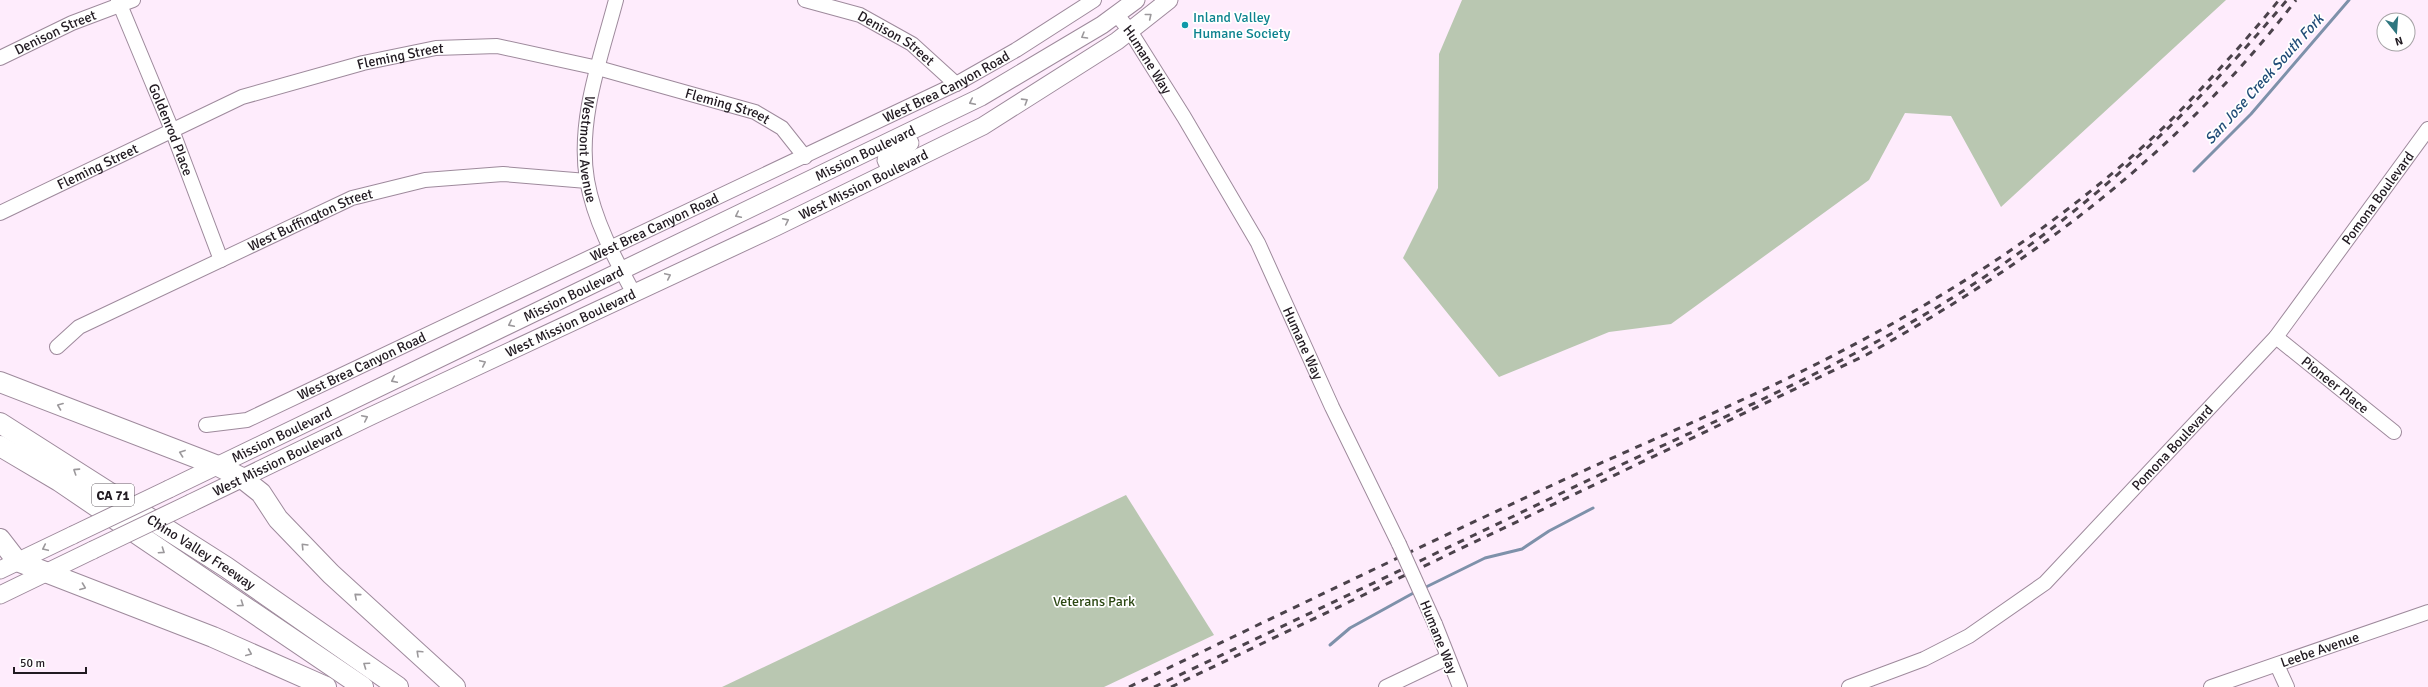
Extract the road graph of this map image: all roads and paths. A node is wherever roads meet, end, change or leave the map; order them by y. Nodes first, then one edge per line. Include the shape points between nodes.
1 (133, 0) edge
2 (616, 0) edge
3 (805, 0) edge
4 (1136, 0) edge
5 (1168, 0) edge
6 (1091, 1) edge
7 (119, 2) edge
8 (1117, 15) junction
9 (1130, 31) junction
10 (0, 58) edge
11 (598, 68) junction
12 (956, 84) junction
13 (929, 123) junction
14 (2428, 129) edge
15 (172, 130) junction
16 (805, 156) junction
17 (890, 170) junction
18 (587, 180) junction
19 (0, 213) edge
20 (610, 248) junction
21 (221, 260) junction
22 (622, 271) junction
23 (633, 292) junction
24 (2276, 337) junction
25 (57, 347) dead end
26 (0, 382) edge
27 (0, 423) edge
28 (206, 425) dead end
29 (2394, 432) dead end
30 (0, 446) edge
31 (218, 466) junction
32 (242, 478) junction
33 (0, 538) edge
34 (9, 566) edge
35 (46, 573) junction
36 (0, 595) edge
37 (2428, 612) edge
38 (1447, 658) junction
39 (2277, 665) junction
40 (326, 687) edge
41 (363, 687) edge
42 (398, 687) edge
43 (456, 687) edge
44 (1386, 687) edge
45 (1460, 687) edge
46 (1849, 687) edge
47 (2211, 687) edge
48 (2287, 687) edge

1 - 7 street, Denison Street
2 - 11 street, Westmont Avenue
3 - 12 street, Denison Street via 860,15 912,44
4 - 8 main road, Mission Boulevard
9 -> 5 main road
6 - 12 street, West Brea Canyon Road via 1016,50
7 - 10 street, Denison Street
7 - 15 street, Goldenrod Place
8 - 9 street, Humane Way
8 -> 13 main road, Mission Boulevard via 981,97
17 -> 9 main road, West Mission Boulevard via 983,126
9 - 38 street, Humane Way, bridge via 1223,181 1258,243 1332,407 1399,544 1435,624
11 - 15 street, Fleming Street via 497,46 436,48 364,63 242,97
11 - 16 street, Fleming Street via 755,112 782,128
11 - 18 street, Westmont Avenue via 584,134
12 - 16 street, West Brea Canyon Road
13 - 17 main road via 918,138 887,157
13 -> 22 main road, Mission Boulevard
14 - 24 street, Pomona Boulevard
15 - 19 street, Fleming Street
15 - 21 street, Goldenrod Place
16 - 20 street, West Brea Canyon Road
23 -> 17 main road, West Mission Boulevard via 776,227
18 - 20 street, Westmont Avenue via 601,228
18 - 21 street, West Buffington Street via 503,174 425,180 352,198
20 - 22 street, Westmont Avenue
20 - 28 street, West Brea Canyon Road via 247,420
21 - 25 street, West Buffington Street via 79,327
22 - 23 street, Westmont Avenue
22 -> 31 main road, Mission Boulevard
32 -> 23 main road, West Mission Boulevard
24 - 29 street, Pioneer Place
24 - 46 street, Pomona Boulevard via 2045,583 1969,636 1924,659
31 -> 26 highway
42 -> 27 highway, Chino Valley Freeway / CA 71 via 226,567
30 -> 41 highway, Chino Valley Freeway / CA 71 via 59,482
31 - 32 highway
31 -> 34 main road, Mission Boulevard, bridge
32 - 35 main road, West Mission Boulevard, bridge
43 -> 32 highway via 331,574 278,519 261,493
33 - 34 highway
34 - 35 highway
35 - 36 main road, West Mission Boulevard
35 -> 40 highway via 213,637
37 - 39 street, Leebe Avenue
38 - 44 street
38 - 45 street, Humane Way
39 - 47 street, Leebe Avenue
39 - 48 street

